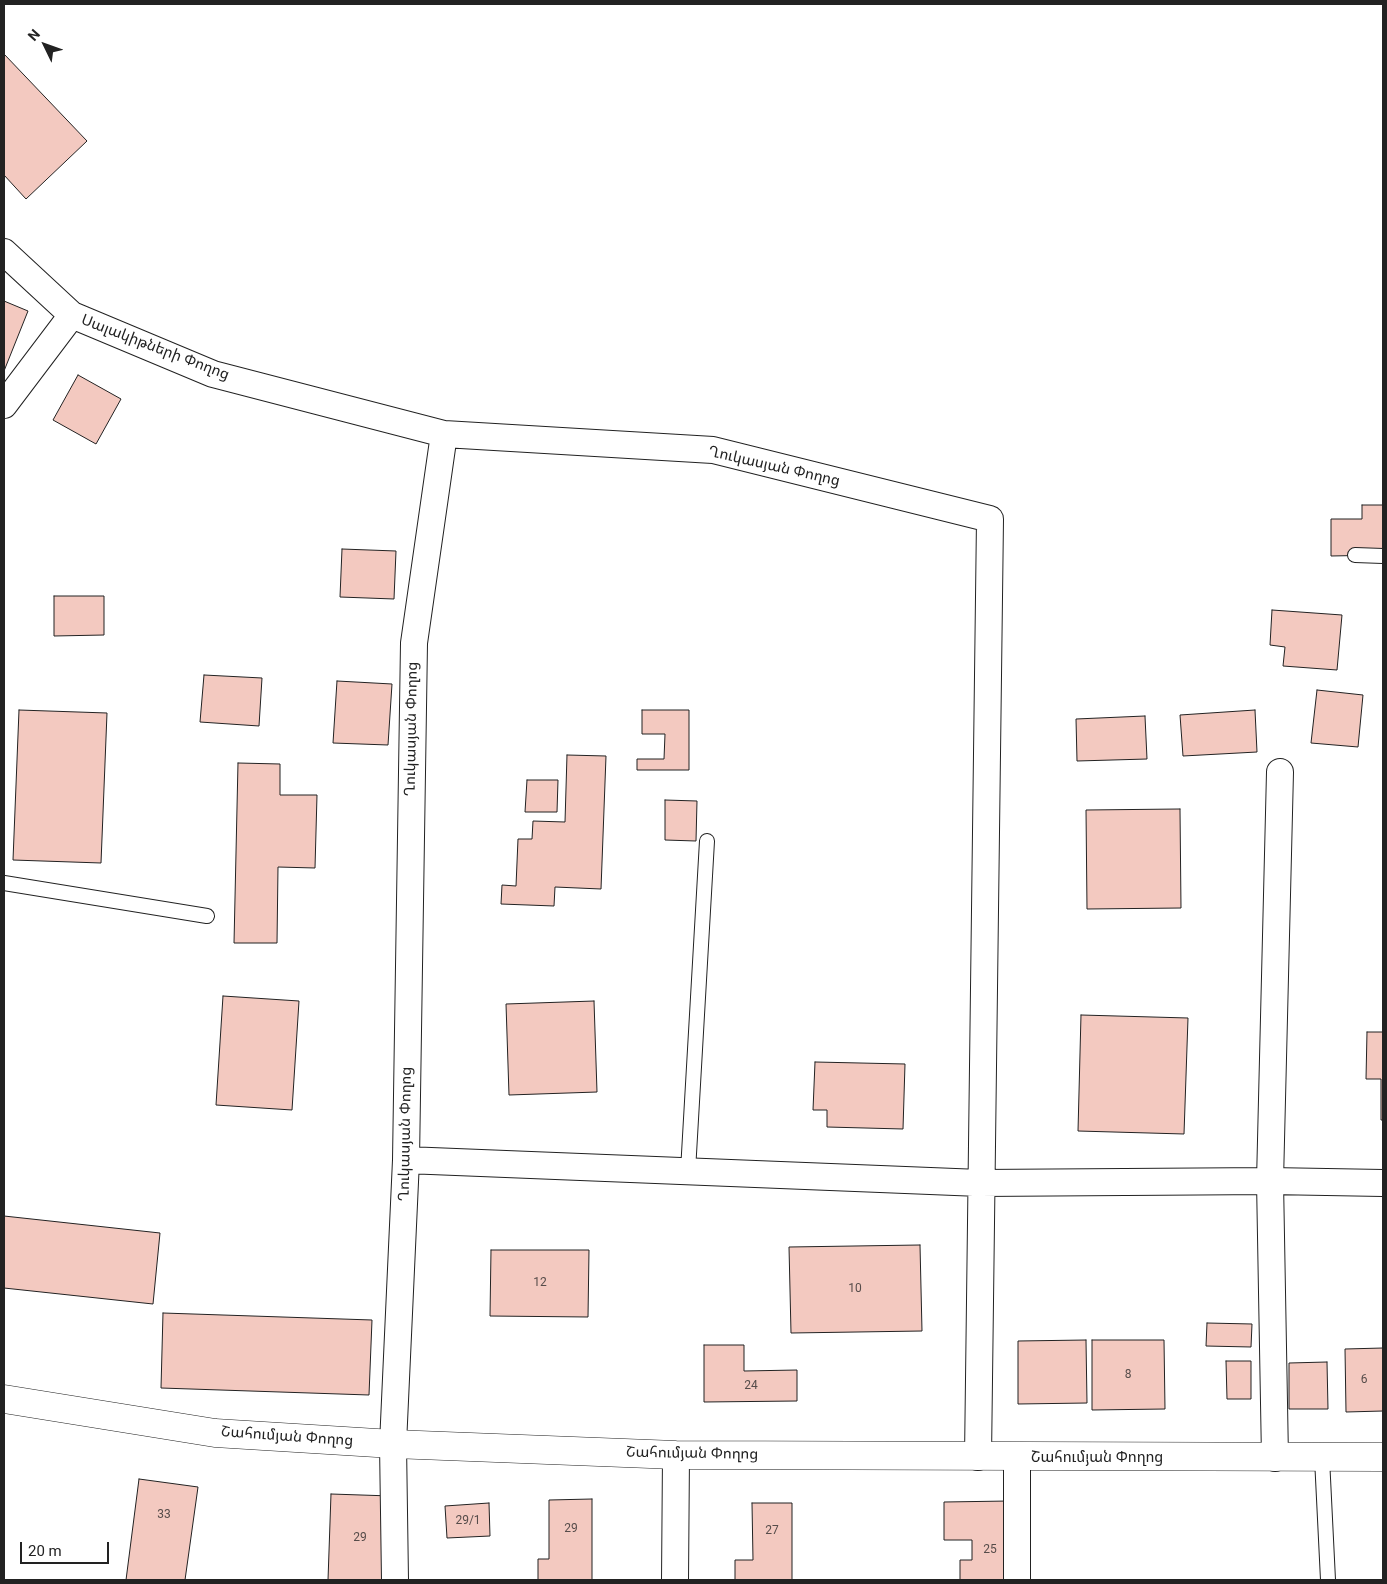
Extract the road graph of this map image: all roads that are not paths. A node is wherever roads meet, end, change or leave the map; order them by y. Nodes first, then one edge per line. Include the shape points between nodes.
1 (4, 252) edge
2 (72, 315) junction
3 (4, 405) edge
4 (444, 434) junction
5 (1355, 555) dead end
6 (1383, 556) edge
7 (1280, 772) dead end
8 (707, 840) dead end
9 (4, 883) edge
10 (207, 916) dead end
11 (406, 1160) junction
12 (688, 1171) junction
13 (1270, 1181) junction
14 (980, 1183) junction
15 (1383, 1183) edge
16 (4, 1399) edge
17 (393, 1444) junction
18 (676, 1455) junction
19 (978, 1457) junction
20 (1017, 1457) junction
21 (1383, 1457) edge
22 (1275, 1458) junction
23 (1322, 1458) junction
24 (395, 1580) edge
25 (675, 1580) edge
26 (1017, 1580) edge
27 (1328, 1580) edge

1 - 2 street, Սալակիթների Փողոց
2 - 3 street
2 - 4 street, Սալակիթների Փողոց via 213,374
4 - 11 street, Ղուկասյան Փողոց via 414,643
4 - 14 street, Ղուկասյան Փողոց via 714,450 990,519
5 - 6 lane
7 - 13 street
8 - 12 lane
9 - 10 lane
11 - 12 street
11 - 17 street, Ղուկասյան Փողոց
12 - 14 street
13 - 14 street
13 - 15 street
13 - 22 street
14 - 19 street
16 - 17 street, Շահումյան Փողոց via 215,1433
17 - 18 street, Շահումյան Փողոց
17 - 24 street, Ղուկասյան Փողոց
18 - 19 street, Շահումյան Փողոց
18 - 25 street
19 - 20 street, Շահումյան Փողոց
20 - 22 street, Շահումյան Փողոց
20 - 26 street
21 - 23 street, Շահումյան Փողոց
22 - 23 street, Շահումյան Փողոց
23 - 27 lane

